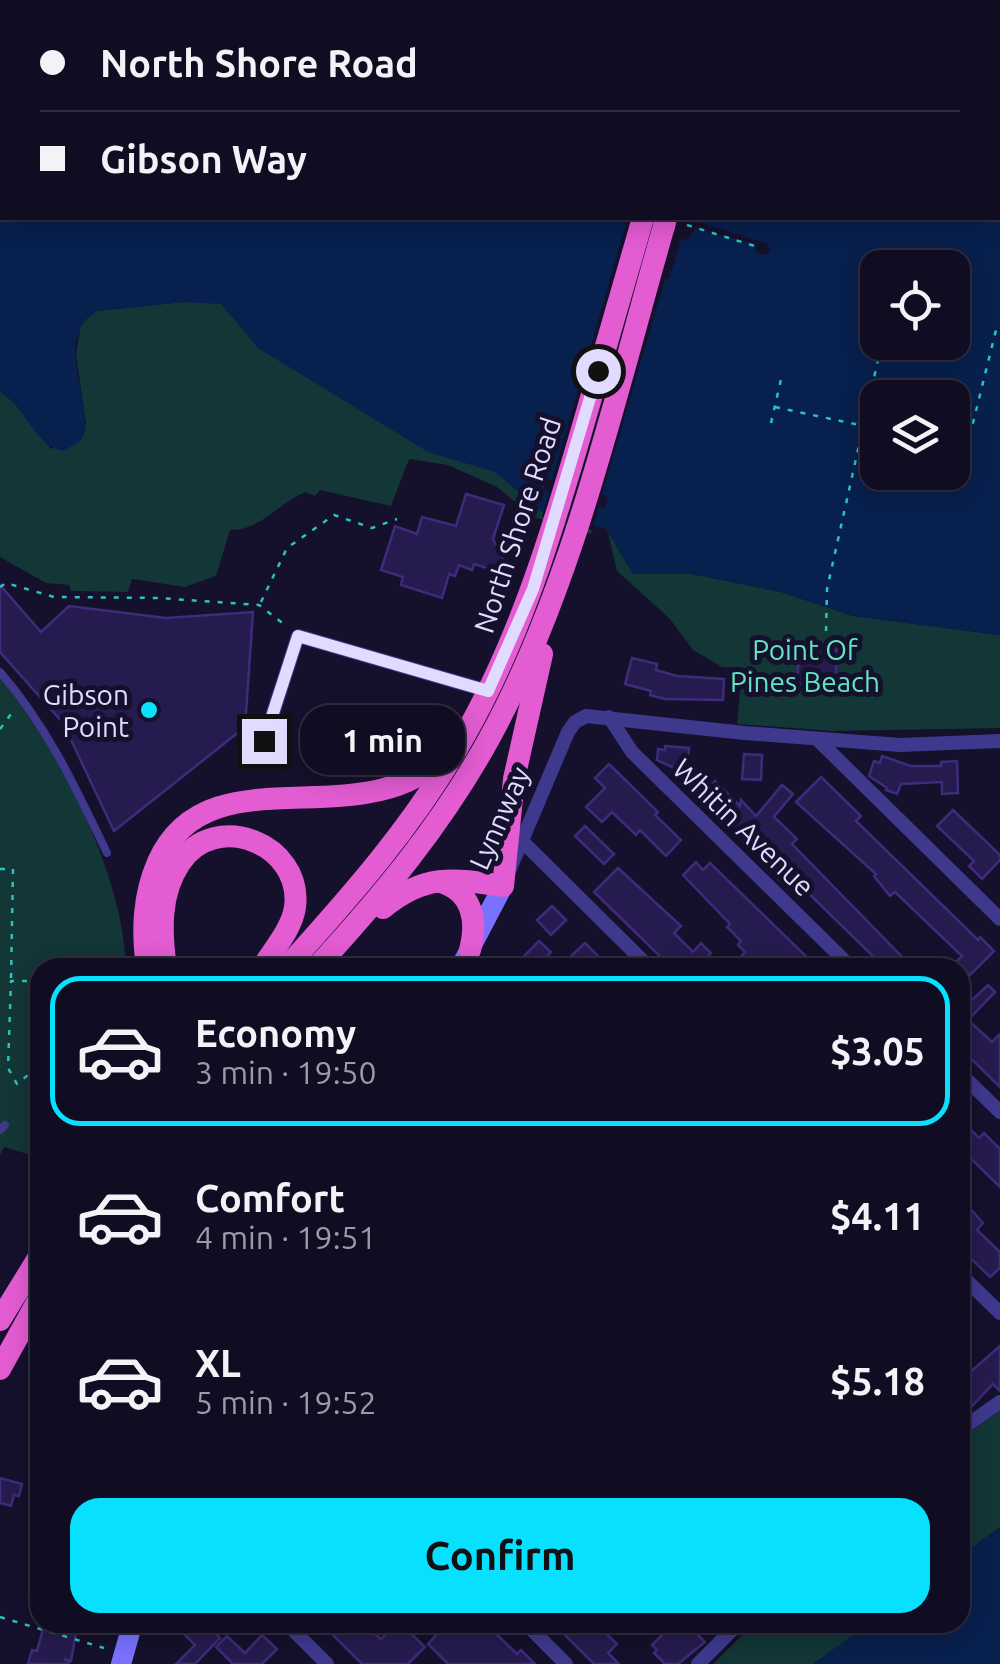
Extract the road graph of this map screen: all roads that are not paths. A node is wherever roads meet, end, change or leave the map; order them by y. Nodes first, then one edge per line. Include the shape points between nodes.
1 (642, 220) edge
2 (672, 220) edge
3 (565, 528) junction
4 (562, 574) junction
5 (0, 672) edge
6 (488, 691) junction
7 (476, 716) junction
8 (609, 717) junction
9 (817, 738) junction
10 (264, 741) dead end
11 (1000, 741) edge
12 (524, 842) junction
13 (107, 852) dead end
14 (436, 881) junction
15 (502, 886) junction
16 (1000, 919) edge
17 (338, 944) junction
18 (145, 958) edge
19 (165, 958) edge
20 (268, 958) edge
21 (295, 958) edge
22 (325, 958) edge
23 (465, 958) edge
24 (640, 958) edge
25 (842, 958) edge
26 (970, 1083) edge
27 (1000, 1112) edge
28 (30, 1271) edge
29 (970, 1284) edge
30 (1000, 1313) edge
31 (30, 1315) edge
32 (0, 1320) edge
33 (0, 1369) edge
34 (1000, 1402) edge
35 (970, 1423) edge
36 (130, 1633) edge
37 (296, 1633) edge
38 (535, 1633) edge
39 (725, 1633) edge
40 (121, 1664) edge
41 (328, 1664) edge
42 (566, 1664) edge
43 (698, 1664) edge

1 - 3 highway, North Shore Road
2 - 3 highway, North Shore Road
3 - 4 highway, North Shore Road
3 - 6 highway, North Shore Road
4 - 15 highway via 514,780
4 - 17 highway, North Shore Road via 528,659 468,776 412,858
5 - 13 lane via 54,746
6 - 7 highway, North Shore Road
6 - 10 street via 298,636
7 - 18 highway via 435,765 404,785 370,794 239,801 193,820 168,845 151,880
7 - 21 highway, North Shore Road via 394,844
8 - 9 street
8 - 12 street, Lynnway via 586,716 572,726
8 - 25 street, Whitin Avenue via 632,752
9 - 11 street via 900,745
9 - 16 street
12 - 15 street, Lynnway
12 - 24 street
14 - 15 highway
14 - 17 highway via 408,888
14 - 23 highway via 458,889 468,902 474,931
15 - 23 main road, Lynnway
17 - 22 highway, North Shore Road
19 - 20 highway via 163,914 175,871 199,845 234,836 276,854 294,890 291,920
26 - 27 street
28 - 32 highway
29 - 30 street
31 - 33 highway
34 - 35 street
36 - 40 main road
37 - 41 street
38 - 42 street
39 - 43 street

